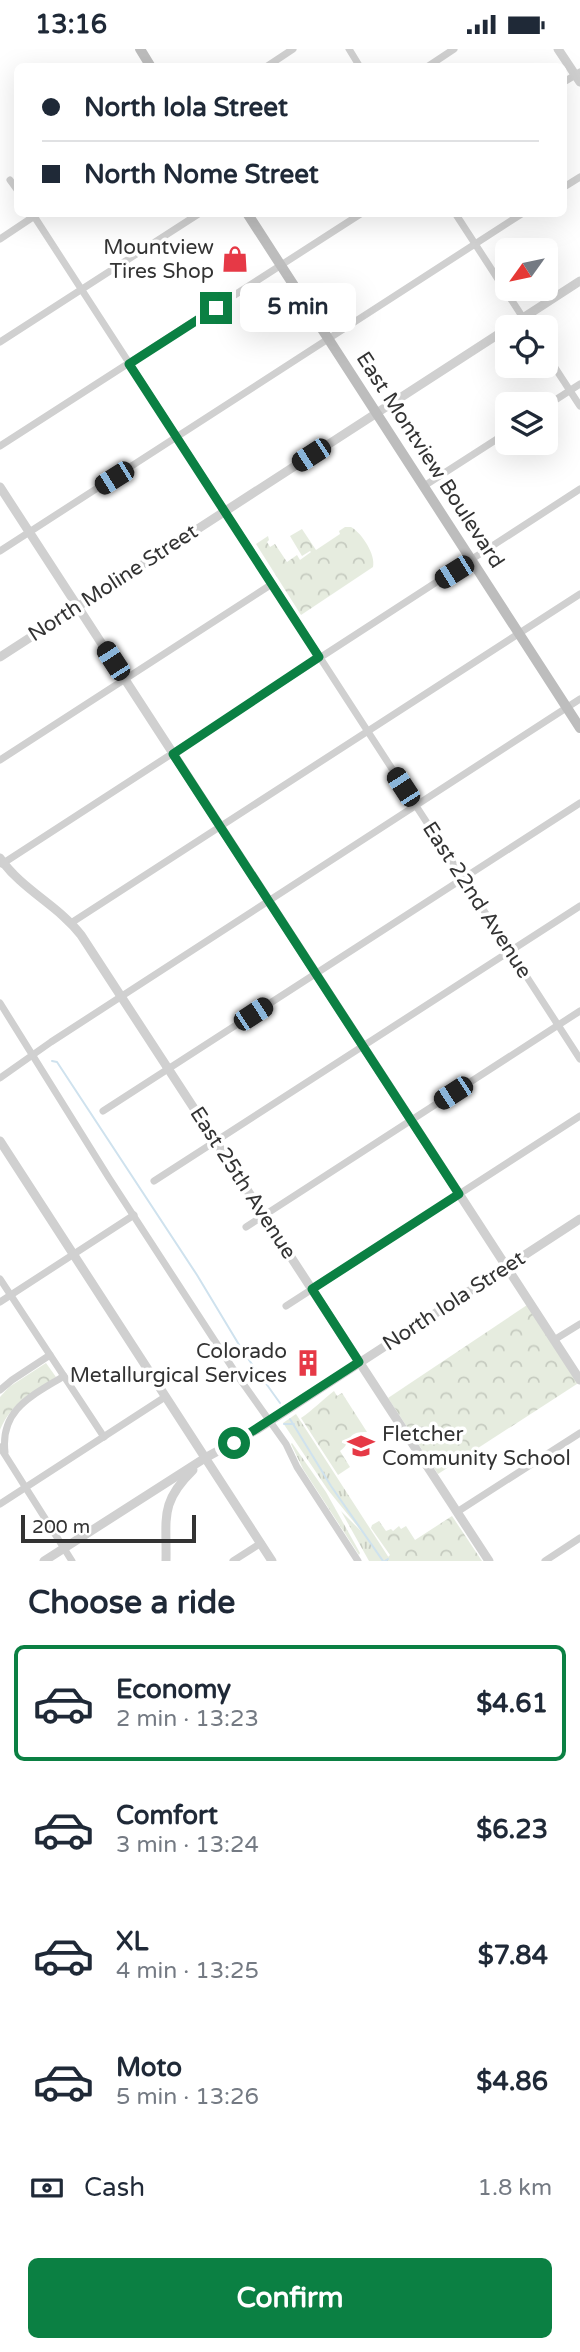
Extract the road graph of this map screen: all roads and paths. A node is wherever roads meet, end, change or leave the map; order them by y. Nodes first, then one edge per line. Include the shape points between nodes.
1 (293, 49) edge
2 (453, 49) edge
3 (558, 49) edge
4 (272, 63) edge
5 (433, 63) edge
6 (578, 76) edge
7 (10, 180) dead end
8 (14, 186) edge
9 (31, 217) edge
10 (37, 217) edge
11 (194, 217) edge
12 (250, 217) edge
13 (356, 217) edge
14 (458, 217) edge
15 (517, 217) edge
16 (0, 239) edge
17 (475, 244) junction
18 (281, 266) junction
19 (580, 281) edge
20 (81, 291) junction
21 (521, 315) edge
22 (528, 315) edge
23 (495, 336) edge
24 (328, 339) junction
25 (0, 342) edge
26 (129, 364) junction
27 (558, 372) edge
28 (580, 384) edge
29 (570, 391) junction
30 (558, 399) edge
31 (580, 406) edge
32 (376, 413) junction
33 (177, 437) junction
34 (495, 440) edge
35 (0, 446) edge
36 (424, 486) junction
37 (0, 487) edge
38 (580, 489) edge
39 (224, 511) junction
40 (29, 532) junction
41 (0, 551) edge
42 (472, 560) junction
43 (272, 584) junction
44 (580, 594) edge
45 (78, 607) junction
46 (519, 633) junction
47 (0, 657) edge
48 (319, 657) junction
49 (125, 680) junction
50 (580, 699) edge
51 (567, 708) junction
52 (580, 728) edge
53 (368, 731) junction
54 (173, 754) junction
55 (0, 761) edge
56 (580, 803) edge
57 (416, 806) junction
58 (220, 826) junction
59 (1, 862) edge
60 (463, 879) junction
61 (269, 901) junction
62 (580, 907) edge
63 (71, 923) junction
64 (510, 951) junction
65 (316, 974) junction
66 (121, 996) junction
67 (0, 1003) edge
68 (580, 1011) edge
69 (558, 1025) junction
70 (363, 1047) junction
71 (33, 1053) junction
72 (580, 1059) edge
73 (169, 1069) junction
74 (0, 1078) edge
75 (103, 1111) dead end
76 (580, 1116) edge
77 (411, 1120) junction
78 (0, 1141) edge
79 (216, 1142) junction
80 (154, 1181) dead end
81 (459, 1194) junction
82 (134, 1215) junction
83 (264, 1215) junction
84 (580, 1219) edge
85 (246, 1227) dead end
86 (73, 1255) junction
87 (507, 1267) junction
88 (0, 1279) edge
89 (312, 1289) junction
90 (10, 1295) junction
91 (0, 1301) edge
92 (286, 1306) dead end
93 (580, 1324) edge
94 (554, 1340) junction
95 (50, 1355) junction
96 (359, 1362) junction
97 (64, 1376) junction
98 (580, 1380) edge
99 (0, 1390) edge
100 (165, 1397) junction
101 (270, 1420) junction
102 (422, 1430) dead end
103 (2, 1432) edge
104 (580, 1433) edge
105 (407, 1435) junction
106 (104, 1437) junction
107 (0, 1447) edge
108 (6, 1456) junction
109 (205, 1458) junction
110 (26, 1488) junction
111 (0, 1504) edge
112 (457, 1512) junction
113 (580, 1538) edge
114 (261, 1543) junction
115 (64, 1548) junction
116 (44, 1561) edge
117 (72, 1561) edge
118 (166, 1561) edge
119 (233, 1561) edge
120 (272, 1561) edge
121 (358, 1561) edge
122 (489, 1561) edge
123 (545, 1561) edge

1 - 4 street
2 - 5 street
3 - 6 street
7 - 8 street
9 - 16 street
10 - 20 street, East 22nd Avenue
11 - 20 street
12 - 18 main road, East Montview Boulevard
13 - 18 street
14 - 17 street
15 - 17 street
17 - 21 street
17 - 24 street
18 - 24 main road, East Montview Boulevard
18 - 26 street
19 - 22 street, North Moline Street
20 - 25 street
20 - 26 street, East 22nd Avenue
23 - 32 street, North Moline Street
24 - 32 main road, East Montview Boulevard
24 - 33 street
26 - 33 street, East 22nd Avenue
26 - 35 street
27 - 29 street
28 - 29 street
29 - 30 street
29 - 31 street
32 - 36 main road, East Montview Boulevard
32 - 39 street, North Moline Street
33 - 39 street, East 22nd Avenue
33 - 40 street
34 - 36 street
36 - 42 main road, East Montview Boulevard
37 - 40 street
38 - 42 street
39 - 43 street, East 22nd Avenue
39 - 45 street, North Moline Street
40 - 41 street
40 - 45 street
42 - 46 main road, East Montview Boulevard
42 - 48 street
43 - 48 street, East 22nd Avenue
43 - 49 street
44 - 46 street
45 - 47 street, North Moline Street
45 - 49 street
46 - 51 main road, East Montview Boulevard
46 - 53 street
48 - 53 street, East 22nd Avenue
48 - 54 street
49 - 54 street
49 - 55 street
50 - 51 street
51 - 52 main road, East Montview Boulevard
51 - 57 street
53 - 57 street, East 22nd Avenue
53 - 58 street
54 - 58 street
54 - 59 street
56 - 60 street
57 - 60 street, East 22nd Avenue
57 - 61 street
58 - 61 street
58 - 63 street
59 - 63 street, East 25th Avenue
60 - 64 street, East 22nd Avenue
60 - 65 street
61 - 65 street
61 - 66 street
62 - 64 street
63 - 66 street, East 25th Avenue
64 - 69 street, East 22nd Avenue
64 - 70 street
65 - 70 street
65 - 73 street
66 - 71 street
66 - 73 street, East 25th Avenue
67 - 71 street
68 - 69 street
69 - 72 street, East 22nd Avenue
69 - 77 street
70 - 77 street
70 - 79 street
71 - 74 street
71 - 82 street
73 - 75 street
73 - 79 street, East 25th Avenue
76 - 81 street
77 - 81 street
77 - 83 street
78 - 86 street
79 - 80 street
79 - 83 street, East 25th Avenue
81 - 87 street
81 - 89 street
82 - 86 street
82 - 101 street
83 - 85 street
83 - 89 street, East 25th Avenue
84 - 87 street, North Iola Street
86 - 90 street
86 - 100 street
87 - 94 street
87 - 96 street, North Iola Street
88 - 90 street
89 - 92 street
89 - 96 street, East 25th Avenue
90 - 91 street
90 - 95 street
93 - 94 street
94 - 98 street
95 - 97 street
95 - 99 street
96 - 101 street, North Iola Street
96 - 105 street, East 25th Avenue
97 - 103 street via 16,1409
97 - 106 street
100 - 106 street
100 - 109 street
101 - 109 street, North Iola Street
101 - 121 street
102 - 105 street
103 - 108 street
104 - 112 street
105 - 112 street, East 25th Avenue
106 - 110 street
107 - 108 street
108 - 110 street
109 - 114 street
109 - 115 street, North Iola Street
109 - 118 street via 177,1487 167,1508
110 - 111 street
110 - 115 street
112 - 122 street, East 25th Avenue
113 - 123 street
114 - 119 street
114 - 120 street
115 - 116 street, North Iola Street
115 - 117 street

